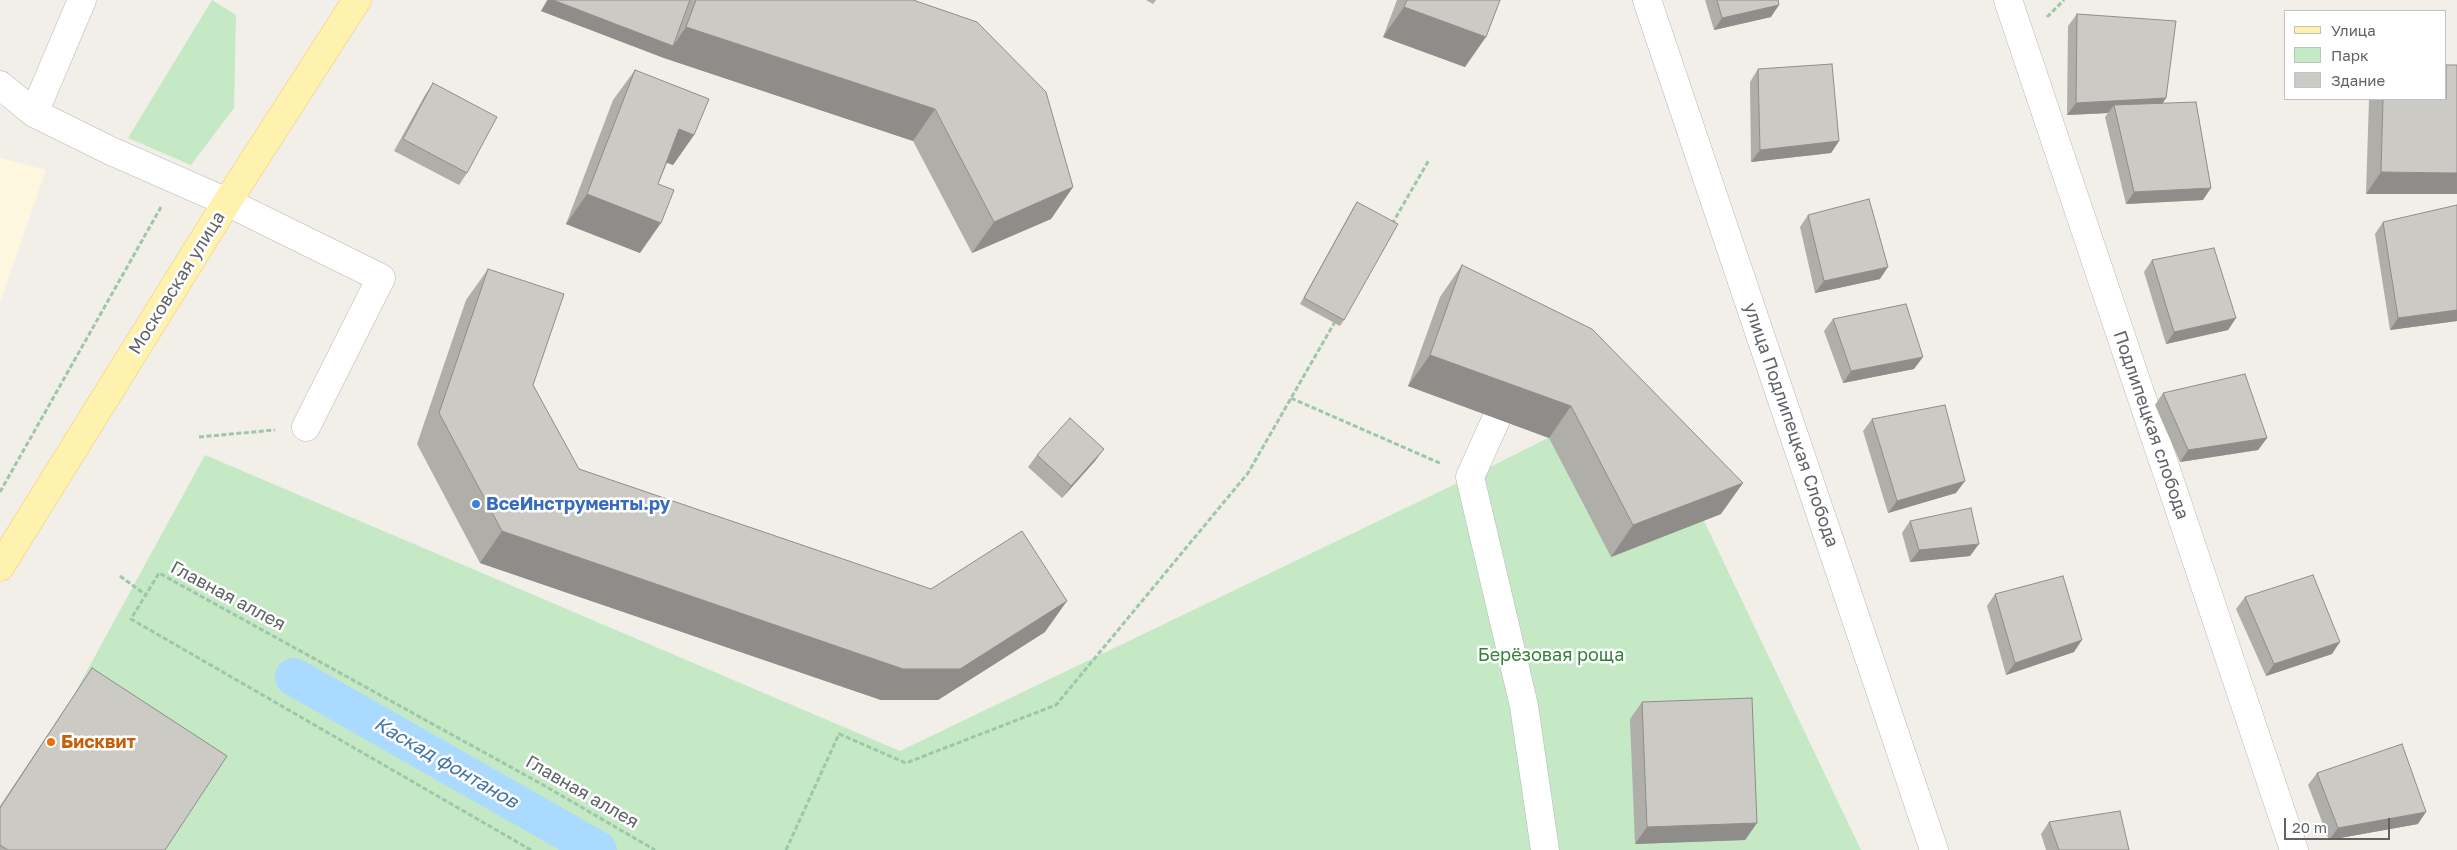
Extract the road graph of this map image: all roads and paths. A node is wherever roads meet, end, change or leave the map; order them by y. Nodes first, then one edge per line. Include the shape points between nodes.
1 (82, 0) edge
2 (357, 0) edge
3 (1647, 0) edge
4 (2008, 0) edge
5 (0, 85) edge
6 (0, 105) edge
7 (34, 113) junction
8 (1429, 160) dead end
9 (176, 180) junction
10 (227, 202) junction
11 (1390, 228) edge
12 (1340, 313) edge
13 (1522, 363) edge
14 (1291, 398) junction
15 (306, 427) joint
16 (199, 437) dead end
17 (1470, 476) junction
18 (0, 492) edge
19 (0, 567) edge
20 (120, 576) dead end
21 (146, 595) junction
22 (530, 850) edge
23 (655, 850) edge
24 (786, 850) edge
25 (1545, 850) edge
26 (1934, 850) edge
27 (2294, 850) edge

1 - 7 street
2 - 10 main road, Московская улица
3 - 26 street, улица Подлипецкая Слобода
4 - 27 street, Подлипецкая слобода
5 - 7 street
6 - 7 street
7 - 9 street
8 - 11 path
9 - 10 street
9 - 18 path
10 - 15 street via 381,278
10 - 19 main road, Московская улица
12 - 14 path
13 - 17 street
14 - 17 path
14 - 24 path via 1248,473 1056,705 906,764 839,734
15 - 16 path
17 - 25 street via 1524,706
20 - 21 path
21 - 22 path, Главная аллея via 131,619
21 - 23 path, Главная аллея via 160,573

